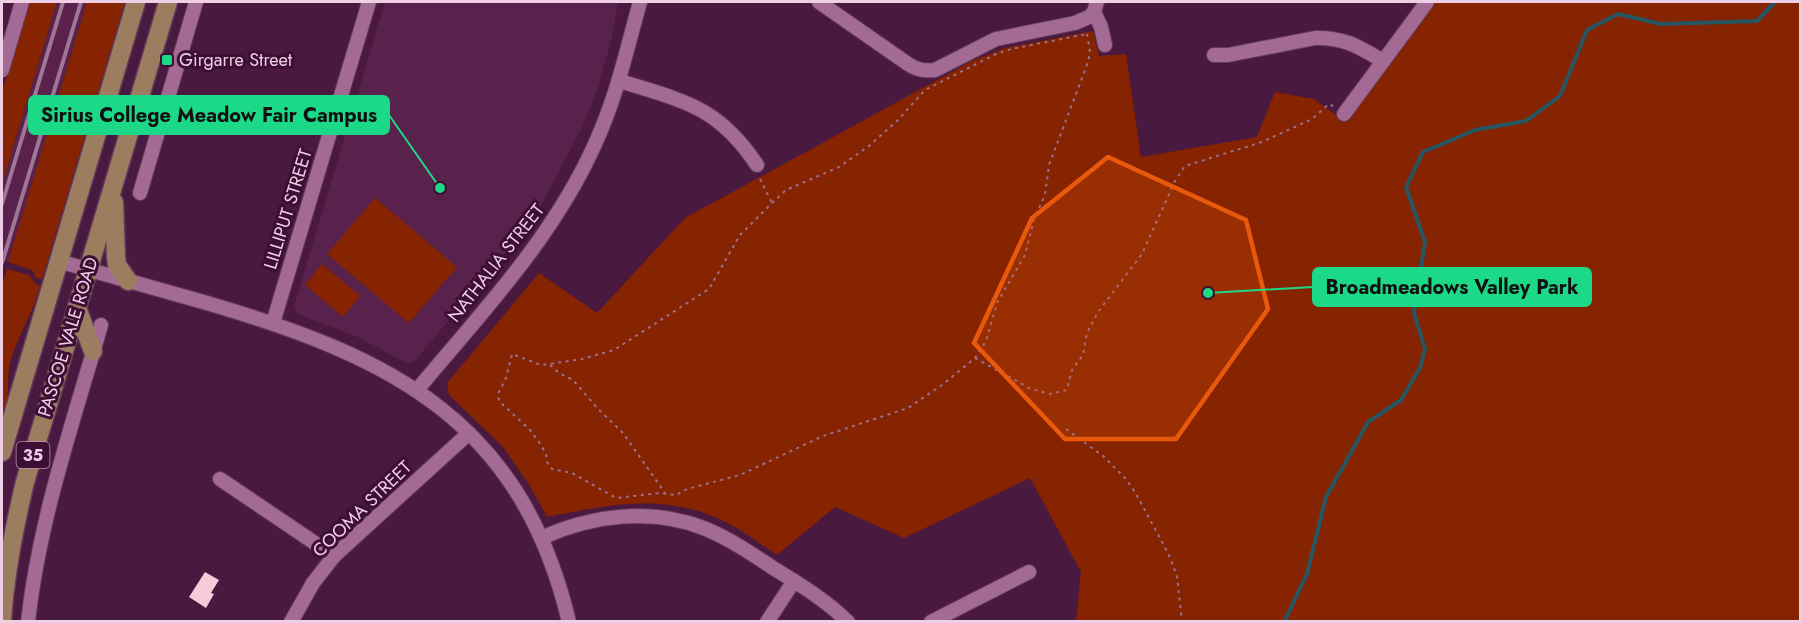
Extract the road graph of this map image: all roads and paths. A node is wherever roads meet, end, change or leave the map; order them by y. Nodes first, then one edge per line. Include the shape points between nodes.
1 (22, 2) edge
2 (136, 2) edge
3 (168, 2) edge
4 (196, 2) edge
5 (369, 2) edge
6 (1427, 2) edge
7 (823, 3) edge
8 (638, 5) edge
9 (1095, 7) edge
10 (1105, 45) dead end
11 (1214, 55) dead end
12 (1383, 61) junction
13 (2, 70) edge
14 (620, 81) junction
15 (1346, 112) joint
16 (159, 123) junction
17 (132, 126) junction
18 (757, 165) dead end
19 (760, 179) dead end
20 (114, 185) junction
21 (140, 193) dead end
22 (772, 203) junction
23 (58, 261) junction
24 (88, 269) junction
25 (128, 280) junction
26 (77, 308) junction
27 (273, 323) junction
28 (101, 325) dead end
29 (93, 351) junction
30 (975, 358) junction
31 (549, 364) junction
32 (417, 390) junction
33 (1066, 429) dead end
34 (469, 432) junction
35 (2, 452) edge
36 (220, 479) dead end
37 (665, 493) junction
38 (541, 538) junction
39 (334, 556) junction
40 (1029, 572) dead end
41 (794, 581) junction
42 (2, 621) edge
43 (28, 621) edge
44 (291, 621) edge
45 (569, 621) edge
46 (767, 621) edge
47 (848, 621) edge
48 (931, 621) edge
49 (1182, 621) edge

1 - 13 street
2 - 23 main road, PASCOE VALE ROAD / 35
3 - 17 main road, PASCOE VALE ROAD / 35
4 - 16 street
5 - 27 street, LILLIPUT STREET
6 - 12 street
7 - 9 street via 908,64 928,71 996,39 1075,23 1089,17
8 - 14 street, NATHALIA STREET
9 - 10 street
11 - 12 street via 1328,38 1354,44
12 - 15 street
14 - 18 street via 701,109 740,140
14 - 32 street, NATHALIA STREET via 595,145 555,218 518,269
15 - 30 path via 1329,104 1312,118 1262,142 1185,166 1142,254 1098,312 1067,390 1050,394 1031,389
16 - 17 street
16 - 21 street
17 - 20 main road, PASCOE VALE ROAD / 35
19 - 22 path
20 - 24 main road, PASCOE VALE ROAD / 35
20 - 25 main road via 114,249 117,265
22 - 30 path via 786,190 839,167 869,146 925,90 1004,51 1086,34 1088,62 1050,165 1045,195 1025,255 997,303 986,340
22 - 31 path via 740,235 709,289 614,350
23 - 24 street
23 - 35 main road, PASCOE VALE ROAD / 35
24 - 25 street
24 - 26 main road, PASCOE VALE ROAD / 35
25 - 27 street
26 - 29 main road
26 - 42 main road, PASCOE VALE ROAD / 35 via 11,540
27 - 32 street via 350,353
28 - 29 street, PASCOE VALE ROAD
29 - 43 street, PASCOE VALE ROAD via 41,542
30 - 37 path via 908,408 823,436 741,475 676,495
31 - 37 path via 573,380 623,434
31 - 37 path via 541,365 512,354 498,394 502,404 539,442 550,467 572,473 616,498
32 - 34 street
33 - 49 path via 1103,456 1135,492 1177,576
34 - 38 street via 508,478
34 - 39 street, COOMA STREET
36 - 39 street
38 - 41 street via 610,517 648,516 683,521 724,537
38 - 45 street
39 - 44 street, COOMA STREET
40 - 48 street
41 - 46 street
41 - 47 street

